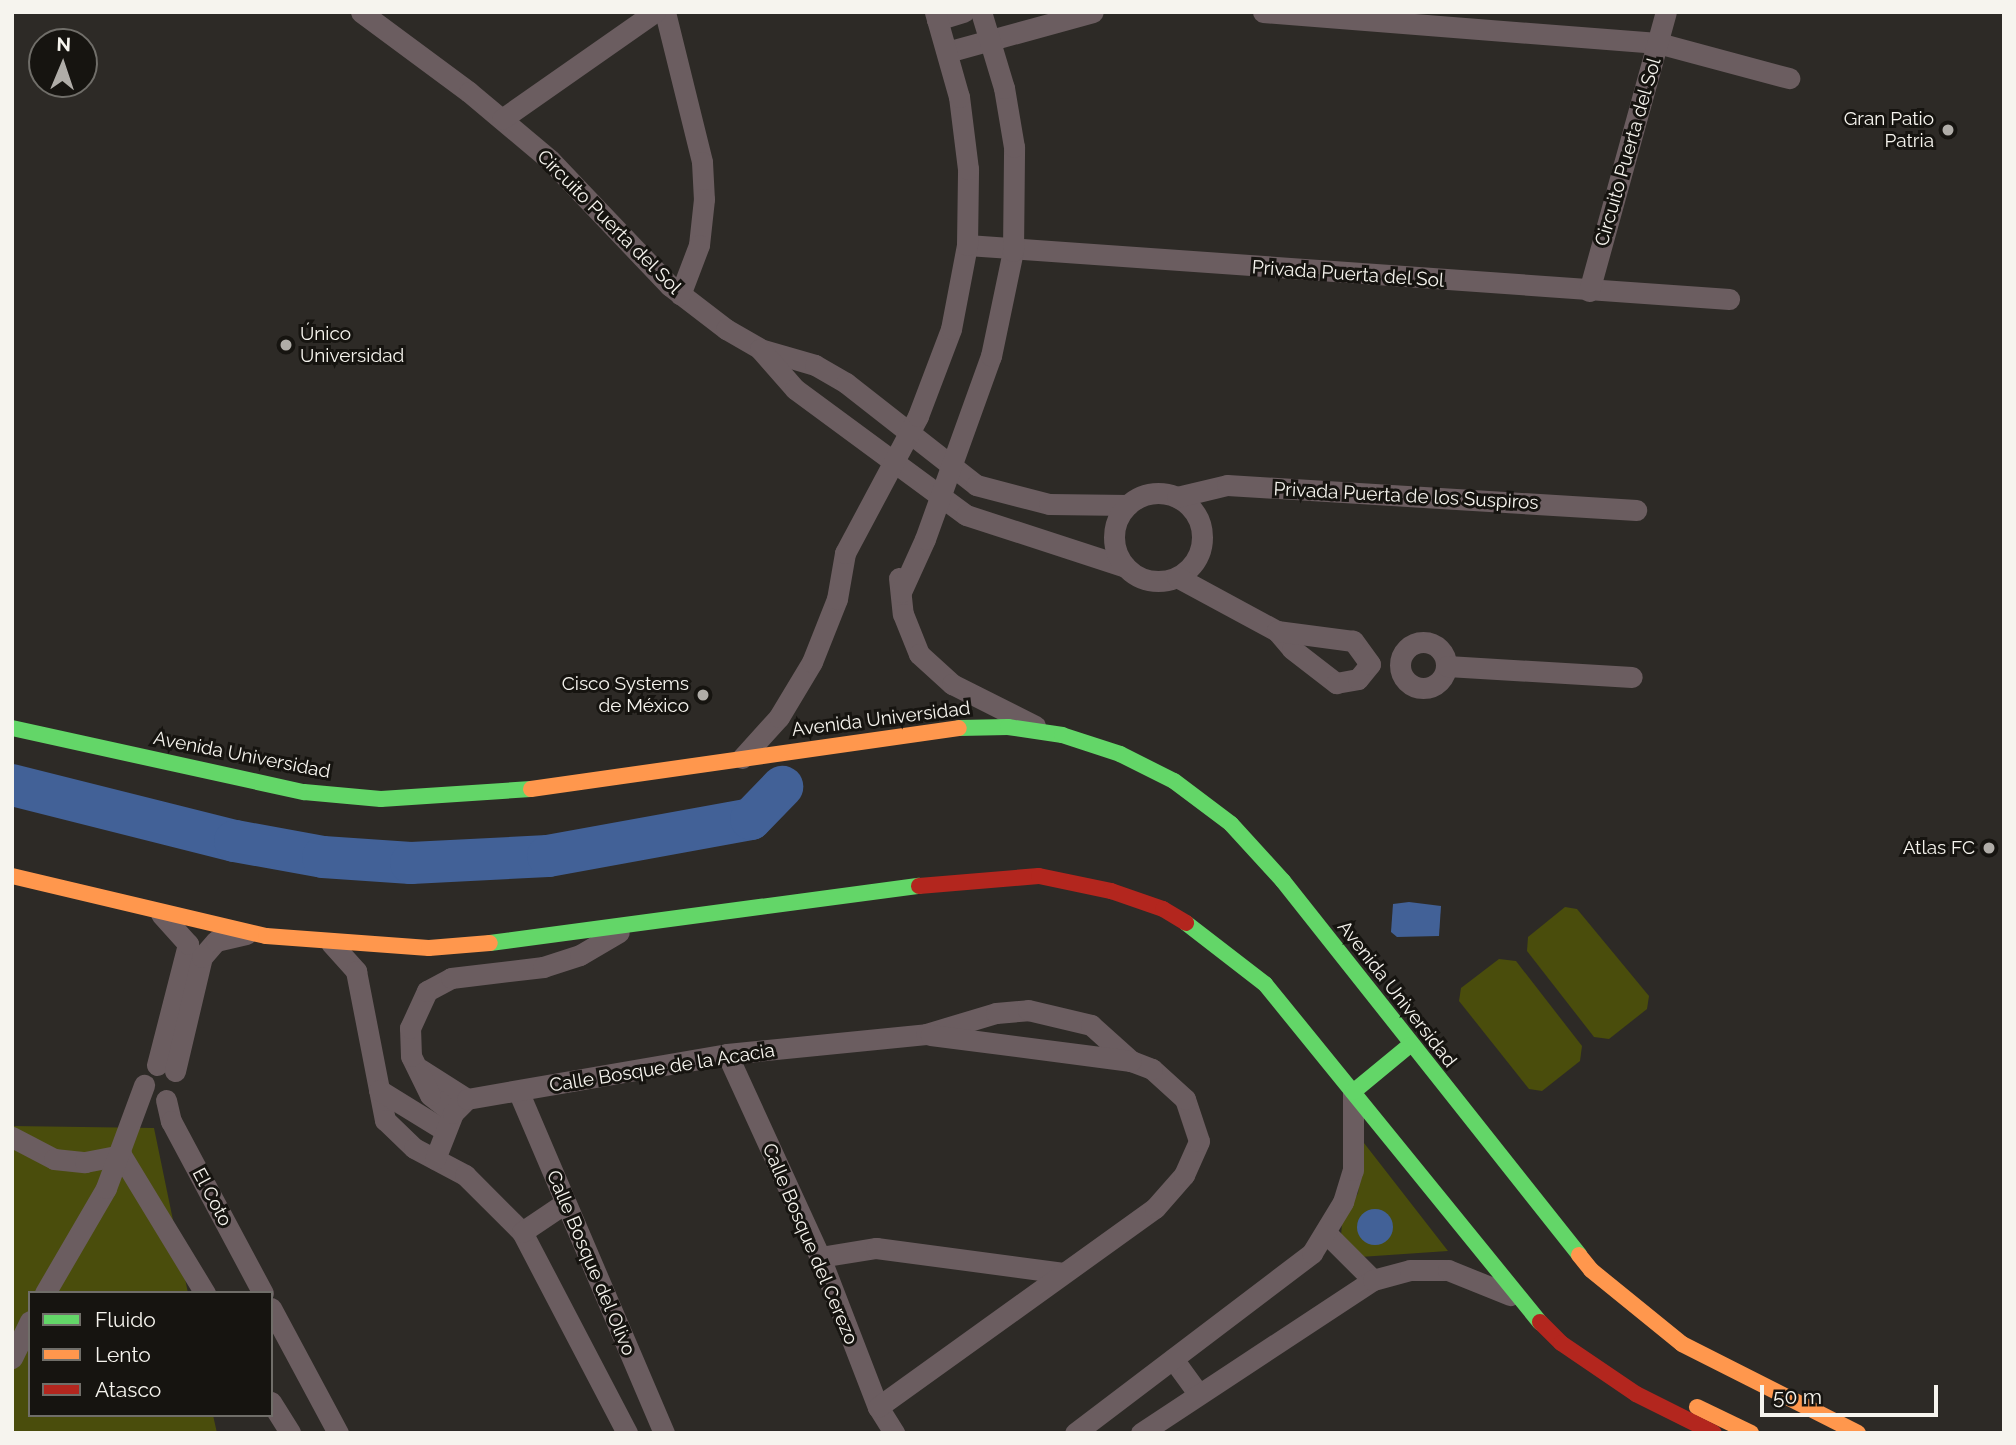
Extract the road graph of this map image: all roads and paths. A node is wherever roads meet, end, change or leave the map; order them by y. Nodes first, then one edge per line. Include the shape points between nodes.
1 (360, 12) edge
2 (655, 12) edge
3 (665, 12) edge
4 (964, 12) edge
5 (981, 12) edge
6 (1093, 12) edge
7 (1263, 12) edge
8 (1666, 12) edge
9 (1344, 15) edge
10 (936, 16) edge
11 (989, 39) junction
12 (1658, 43) junction
13 (947, 52) junction
14 (1789, 78) dead end
15 (502, 119) junction
16 (967, 245) junction
17 (1013, 251) junction
18 (1589, 291) junction
19 (680, 295) junction
20 (1729, 299) dead end
21 (760, 349) junction
22 (909, 433) junction
23 (894, 462) junction
24 (951, 468) junction
25 (1177, 497) junction
26 (939, 498) junction
27 (1128, 505) junction
28 (1636, 510) dead end
29 (1126, 567) junction
30 (1177, 577) junction
31 (1277, 631) junction
32 (1370, 664) junction
33 (1400, 664) junction
34 (1447, 666) junction
35 (1632, 677) dead end
36 (12, 728) edge
37 (1049, 733) junction
38 (742, 758) junction
39 (12, 876) edge
40 (156, 910) junction
41 (630, 926) junction
42 (253, 933) junction
43 (331, 943) junction
44 (926, 1034) junction
45 (1410, 1045) junction
46 (727, 1054) junction
47 (1131, 1061) junction
48 (166, 1068) junction
49 (144, 1085) junction
50 (1353, 1092) junction
51 (519, 1093) junction
52 (166, 1100) junction
53 (447, 1130) junction
54 (12, 1137) edge
55 (121, 1155) junction
56 (565, 1202) junction
57 (522, 1232) junction
58 (1326, 1233) junction
59 (820, 1258) junction
60 (1063, 1273) junction
61 (1373, 1280) junction
62 (46, 1291) edge
63 (204, 1291) edge
64 (262, 1291) edge
65 (1518, 1298) junction
66 (273, 1312) edge
67 (28, 1325) edge
68 (12, 1358) edge
69 (1173, 1359) junction
70 (1197, 1392) junction
71 (1636, 1394) junction
72 (273, 1405) edge
73 (878, 1407) junction
74 (1823, 1426) edge
75 (290, 1433) edge
76 (338, 1433) edge
77 (627, 1433) edge
78 (664, 1433) edge
79 (894, 1433) edge
80 (1075, 1433) edge
81 (1141, 1433) edge
82 (1714, 1433) edge
83 (1751, 1433) edge
84 (1858, 1433) edge

1 - 15 street, Circuito Puerta del Sol
2 - 15 street
3 - 19 street via 702,162 704,199 699,244
4 - 10 street
5 - 11 street
6 - 11 street
7 - 9 street
8 - 12 street, Circuito Puerta del Sol
9 - 12 street
10 - 13 street
11 - 13 street
11 - 17 street via 1004,88 1014,147
12 - 14 street
12 - 18 street, Circuito Puerta del Sol
13 - 16 street via 966,132
15 - 19 street, Circuito Puerta del Sol via 586,194
16 - 17 street, Privada Puerta del Sol
16 - 22 street via 951,329 936,376
17 - 18 street, Privada Puerta del Sol
17 - 24 street via 999,330
18 - 20 street, Privada Puerta del Sol
19 - 21 street, Circuito Puerta del Sol
21 - 22 street, Circuito Puerta del Sol via 815,365
21 - 23 street, Circuito Puerta del Sol via 795,389
22 - 23 street
22 - 24 street, Circuito Puerta del Sol
23 - 26 street, Circuito Puerta del Sol
23 - 38 street via 872,507 857,523 845,553 826,633 795,693
24 - 26 street
24 - 27 street, Circuito Puerta del Sol via 976,485 1049,504
25 - 27 street via 1160,493
25 - 28 street, Privada Puerta de los Suspiros via 1227,485
25 - 30 street via 1199,520 1202,537 1191,567
26 - 29 street, Circuito Puerta del Sol via 976,519
26 - 37 street via 901,592 909,633 931,667 952,684
27 - 29 street via 1114,536
29 - 30 street via 1150,580
30 - 31 street
31 - 32 street via 1353,641
31 - 32 street via 1292,649 1336,683 1358,679
32 - 33 street
33 - 34 street via 1407,648 1424,642 1440,649
33 - 34 street via 1406,681 1422,688 1439,682
34 - 35 street
36 - 38 main road, Avenida Universidad via 304,792 380,799 490,794
37 - 38 main road, Avenida Universidad via 959,728
37 - 45 main road, Avenida Universidad via 1120,754 1174,781 1231,824 1283,881
39 - 40 main road
40 - 42 main road
40 - 48 street via 174,924 188,944
41 - 43 main road via 468,947
41 - 50 main road via 970,879 1039,876 1087,885 1163,909 1233,954 1265,984
41 - 53 street, Calle Bosque del Olivo via 580,955 543,967 451,978 427,991 410,1028 411,1056 442,1086
42 - 43 main road
42 - 48 street via 228,936 202,957
43 - 53 street, Calle Bosque del Olivo via 356,971 379,1090 410,1128
44 - 46 street, Calle Bosque de la Acacia
44 - 47 street, Calle Bosque de la Acacia
44 - 47 street, Calle Bosque de la Acacia via 996,1013 1028,1010 1091,1025
45 - 50 main road
45 - 74 main road, Avenida Universidad via 1551,1225 1635,1310
46 - 51 street, Calle Bosque de la Acacia
46 - 59 street, Calle Bosque del Cerezo
47 - 60 street, Calle Bosque de la Acacia via 1161,1075 1185,1098 1199,1141 1184,1175 1154,1208
48 - 49 street via 149,1069
48 - 52 street via 179,1088
49 - 52 street via 157,1100
49 - 55 street
50 - 58 street via 1353,1170
50 - 65 main road
51 - 53 street, Calle Bosque de la Acacia
51 - 56 street, Calle Bosque del Olivo
52 - 64 street, El Coto via 171,1121
53 - 57 street, Calle Bosque del Olivo via 465,1175
54 - 55 street via 54,1159 85,1162
55 - 62 street
55 - 63 street
56 - 57 street
56 - 78 street, Calle Bosque del Olivo
57 - 77 street, Calle Bosque del Olivo
58 - 61 street
58 - 69 street via 1312,1253
59 - 60 street via 876,1248
59 - 73 street, Calle Bosque del Cerezo
60 - 73 street, Calle Bosque de la Acacia
61 - 65 street via 1410,1270 1448,1270
61 - 70 street
65 - 71 main road via 1561,1343
66 - 76 street
67 - 68 street
69 - 70 street
69 - 80 street
70 - 81 street
71 - 82 main road
71 - 83 main road via 1689,1404
72 - 75 street
73 - 79 street, Calle Bosque del Cerezo
74 - 84 main road, Avenida Universidad

